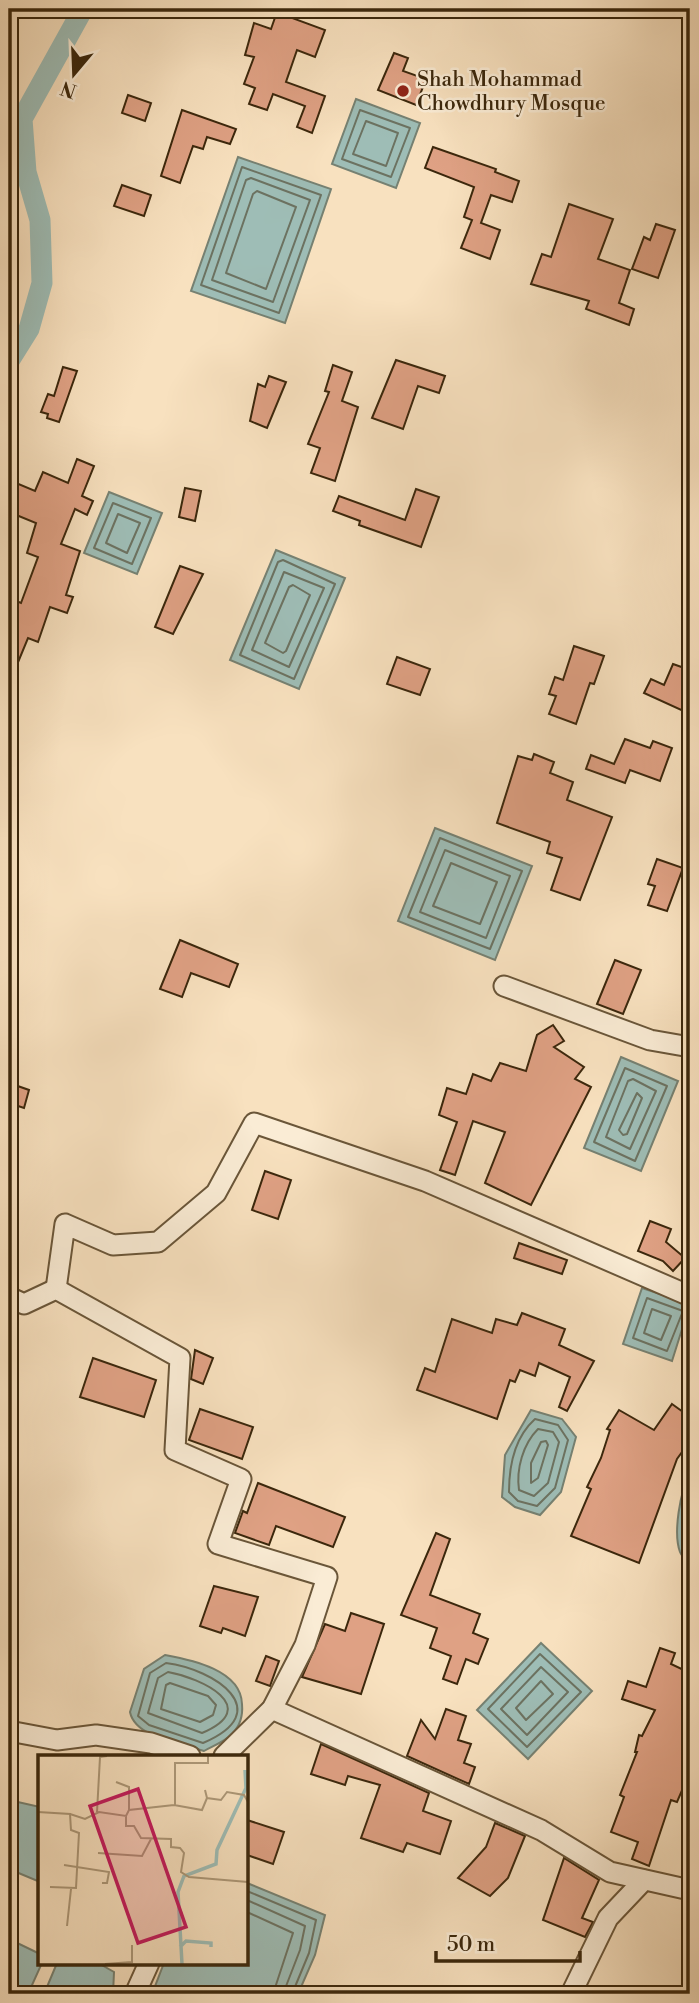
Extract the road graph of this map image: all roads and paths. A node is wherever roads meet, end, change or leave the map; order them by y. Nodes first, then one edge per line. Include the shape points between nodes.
1 (504, 986) dead end
2 (690, 1047) edge
3 (56, 1289) junction
4 (690, 1296) edge
5 (9, 1297) edge
6 (272, 1709) junction
7 (9, 1731) edge
8 (187, 1755) edge
9 (225, 1755) edge
10 (644, 1880) junction
11 (690, 1890) edge
12 (148, 1965) edge
13 (135, 1994) edge
14 (570, 1994) edge

1 - 2 street via 650,1040
3 - 4 street via 65,1224 113,1245 158,1242 216,1193 254,1123 425,1181
3 - 5 street via 24,1304
3 - 6 street via 180,1358 175,1450 242,1479 218,1544 327,1577 305,1645
6 - 9 street
6 - 10 street via 541,1830 610,1872
7 - 8 street via 57,1740 96,1735 151,1743
10 - 11 street
10 - 14 street via 608,1918
12 - 13 street

